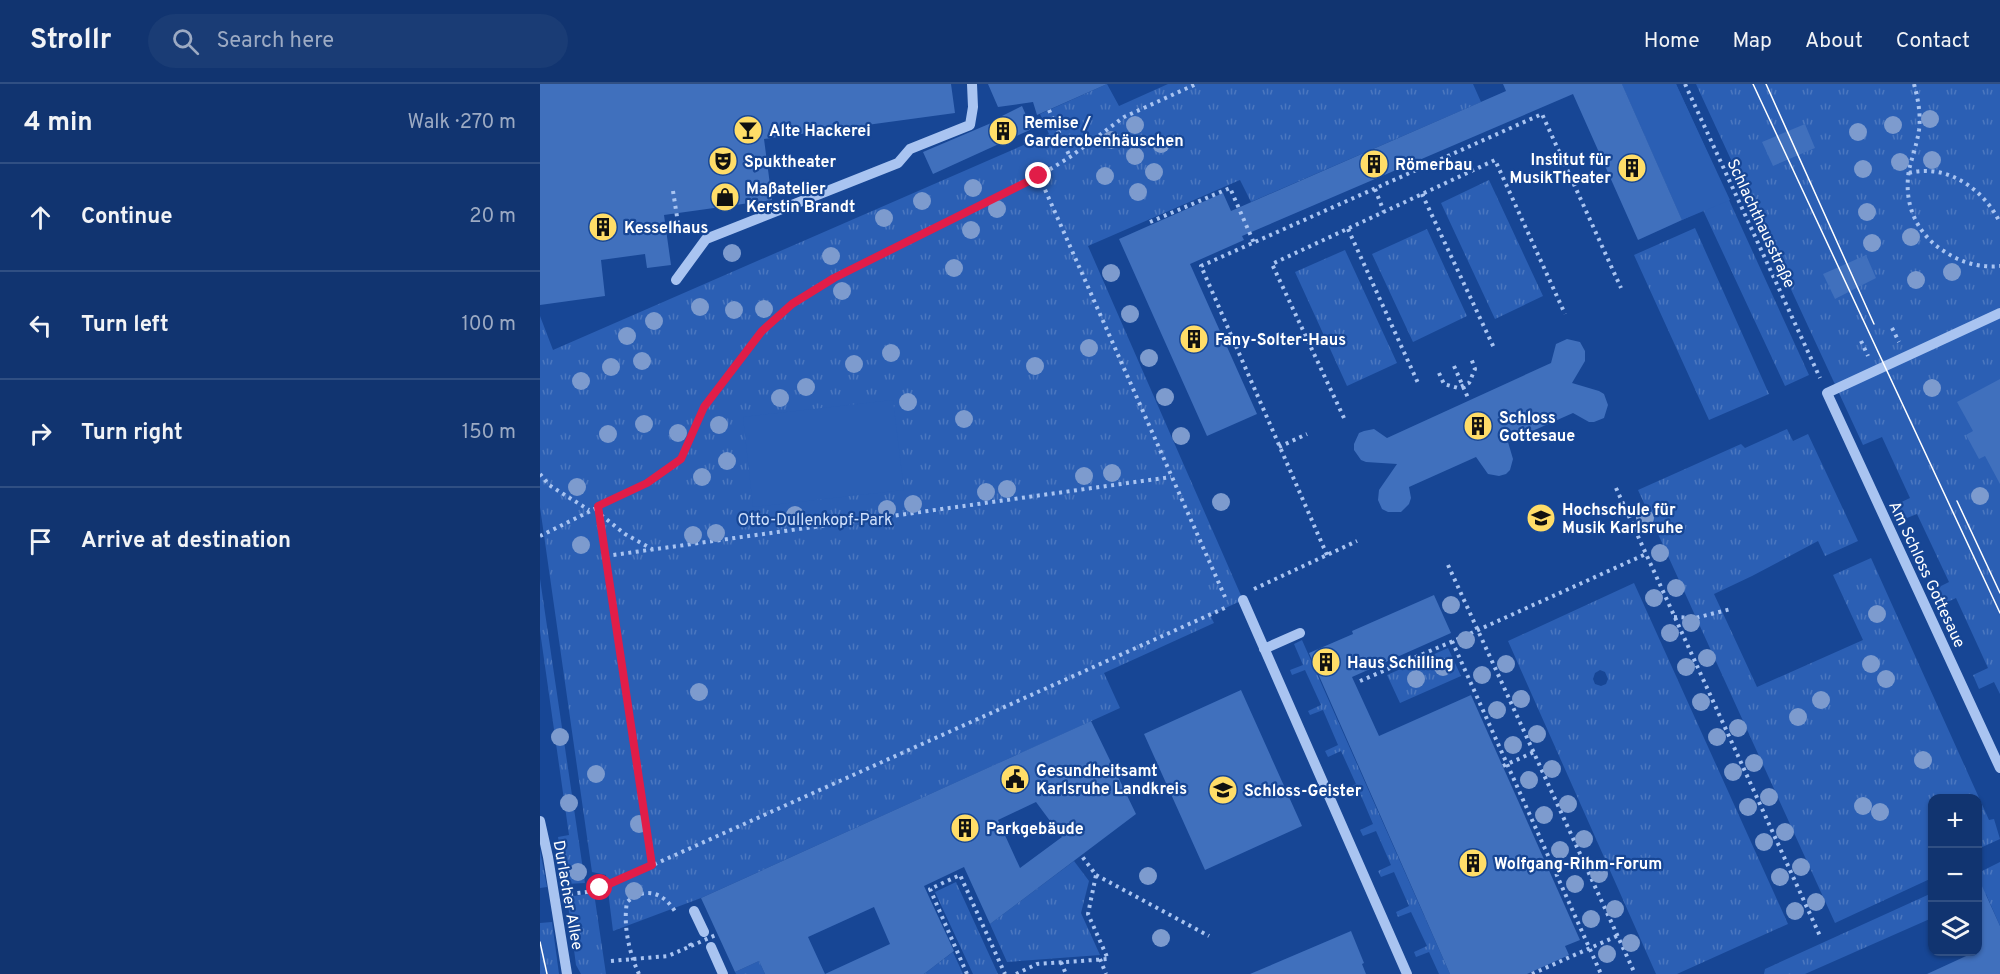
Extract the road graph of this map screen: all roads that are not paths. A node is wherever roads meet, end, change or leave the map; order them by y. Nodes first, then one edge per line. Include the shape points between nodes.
1 (972, 84) edge
2 (676, 280) dead end
3 (2000, 313) edge
4 (1243, 600) dead end
5 (1300, 633) dead end
6 (1264, 649) junction
7 (2000, 768) edge
8 (540, 821) edge
9 (694, 910) dead end
10 (704, 932) dead end
11 (711, 946) dead end
12 (567, 974) edge
13 (723, 974) edge
14 (1407, 974) edge

1 - 2 street via 970,125 910,149 898,163 706,239
3 - 7 street, Am Schloss Gottesaue via 1827,393
4 - 6 street
5 - 6 street
6 - 14 street
8 - 12 street, Durlacher Allee
9 - 10 street
11 - 13 street

